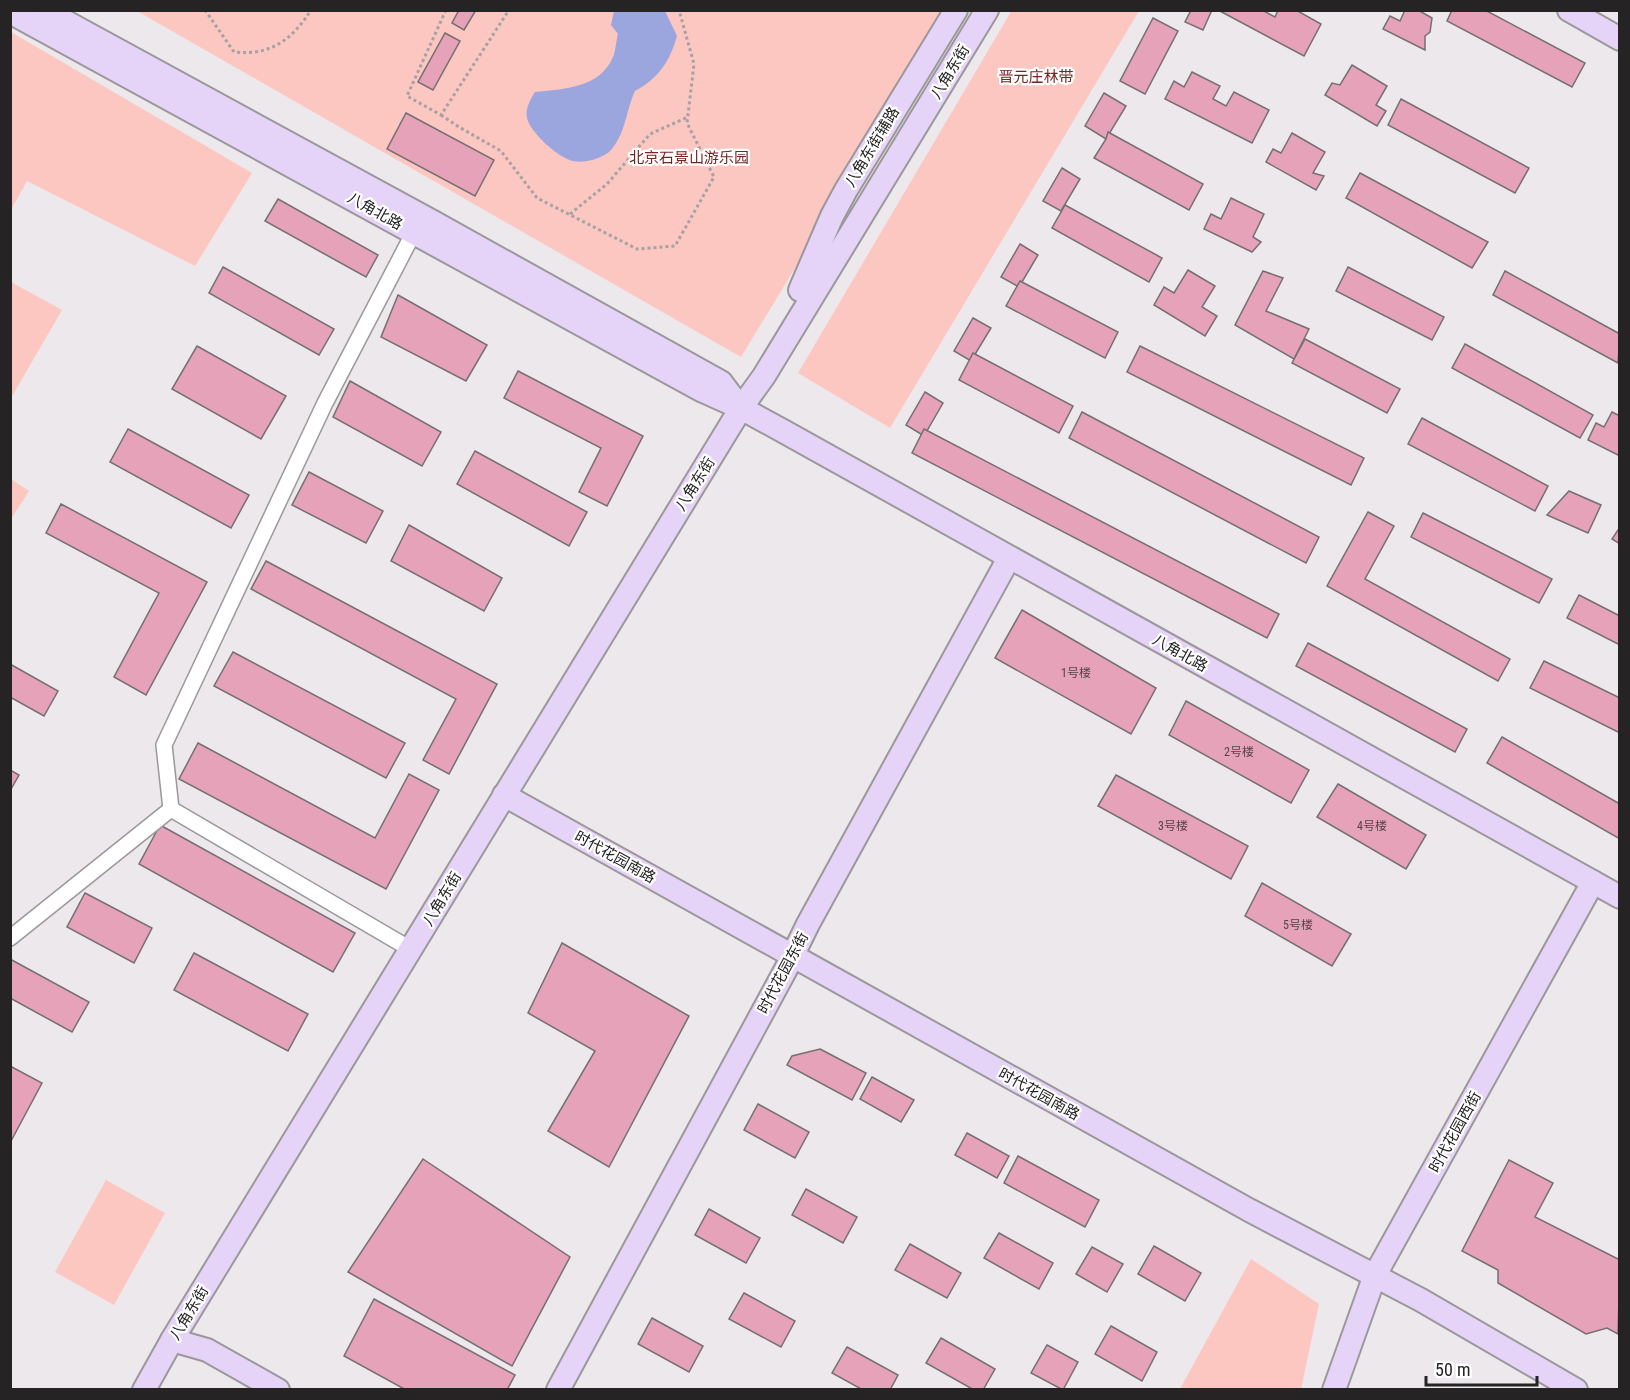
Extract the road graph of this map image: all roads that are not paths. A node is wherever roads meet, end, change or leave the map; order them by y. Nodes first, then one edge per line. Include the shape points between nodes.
1 (44, 10) edge
2 (956, 10) edge
3 (971, 10) edge
4 (987, 10) edge
5 (1569, 10) edge
6 (10, 12) edge
7 (1620, 39) edge
8 (414, 232) junction
9 (800, 290) junction
10 (741, 408) junction
11 (1009, 558) junction
12 (500, 801) junction
13 (171, 809) junction
14 (1606, 889) edge
15 (10, 938) edge
16 (412, 950) junction
17 (789, 963) junction
18 (1379, 1286) junction
19 (172, 1340) junction
20 (144, 1389) edge
21 (250, 1389) edge
22 (278, 1389) edge
23 (558, 1389) edge
24 (1334, 1389) edge
25 (1351, 1389) edge
26 (1548, 1389) edge
27 (1576, 1389) edge

1 - 10 street, 八角北路 via 721,382
2 - 9 street, 八角东街辅路 via 846,190
3 - 9 street, 八角东街
4 - 10 street, 八角东街
5 - 7 street
6 - 8 street, 八角北路
8 - 10 street, 八角北路 via 703,391
8 - 13 street via 325,403 164,745
9 - 10 street, 八角东街 via 754,367
10 - 11 street, 八角北路
10 - 12 street, 八角东街
11 - 14 street, 八角北路
11 - 17 street, 时代花园东街
12 - 16 street, 八角东街
12 - 17 street, 时代花园南路
13 - 15 street
13 - 16 street
14 - 18 street, 时代花园西街
16 - 19 street, 八角东街
17 - 18 street, 时代花园南路 via 1239,1204
17 - 23 street, 时代花园东街
18 - 24 street, 时代花园西街
18 - 25 street, 时代花园西街
18 - 26 street, 时代花园南路
18 - 27 street, 时代花园南路
19 - 20 street, 八角东街
19 - 21 street via 190,1356
19 - 22 street via 207,1350

